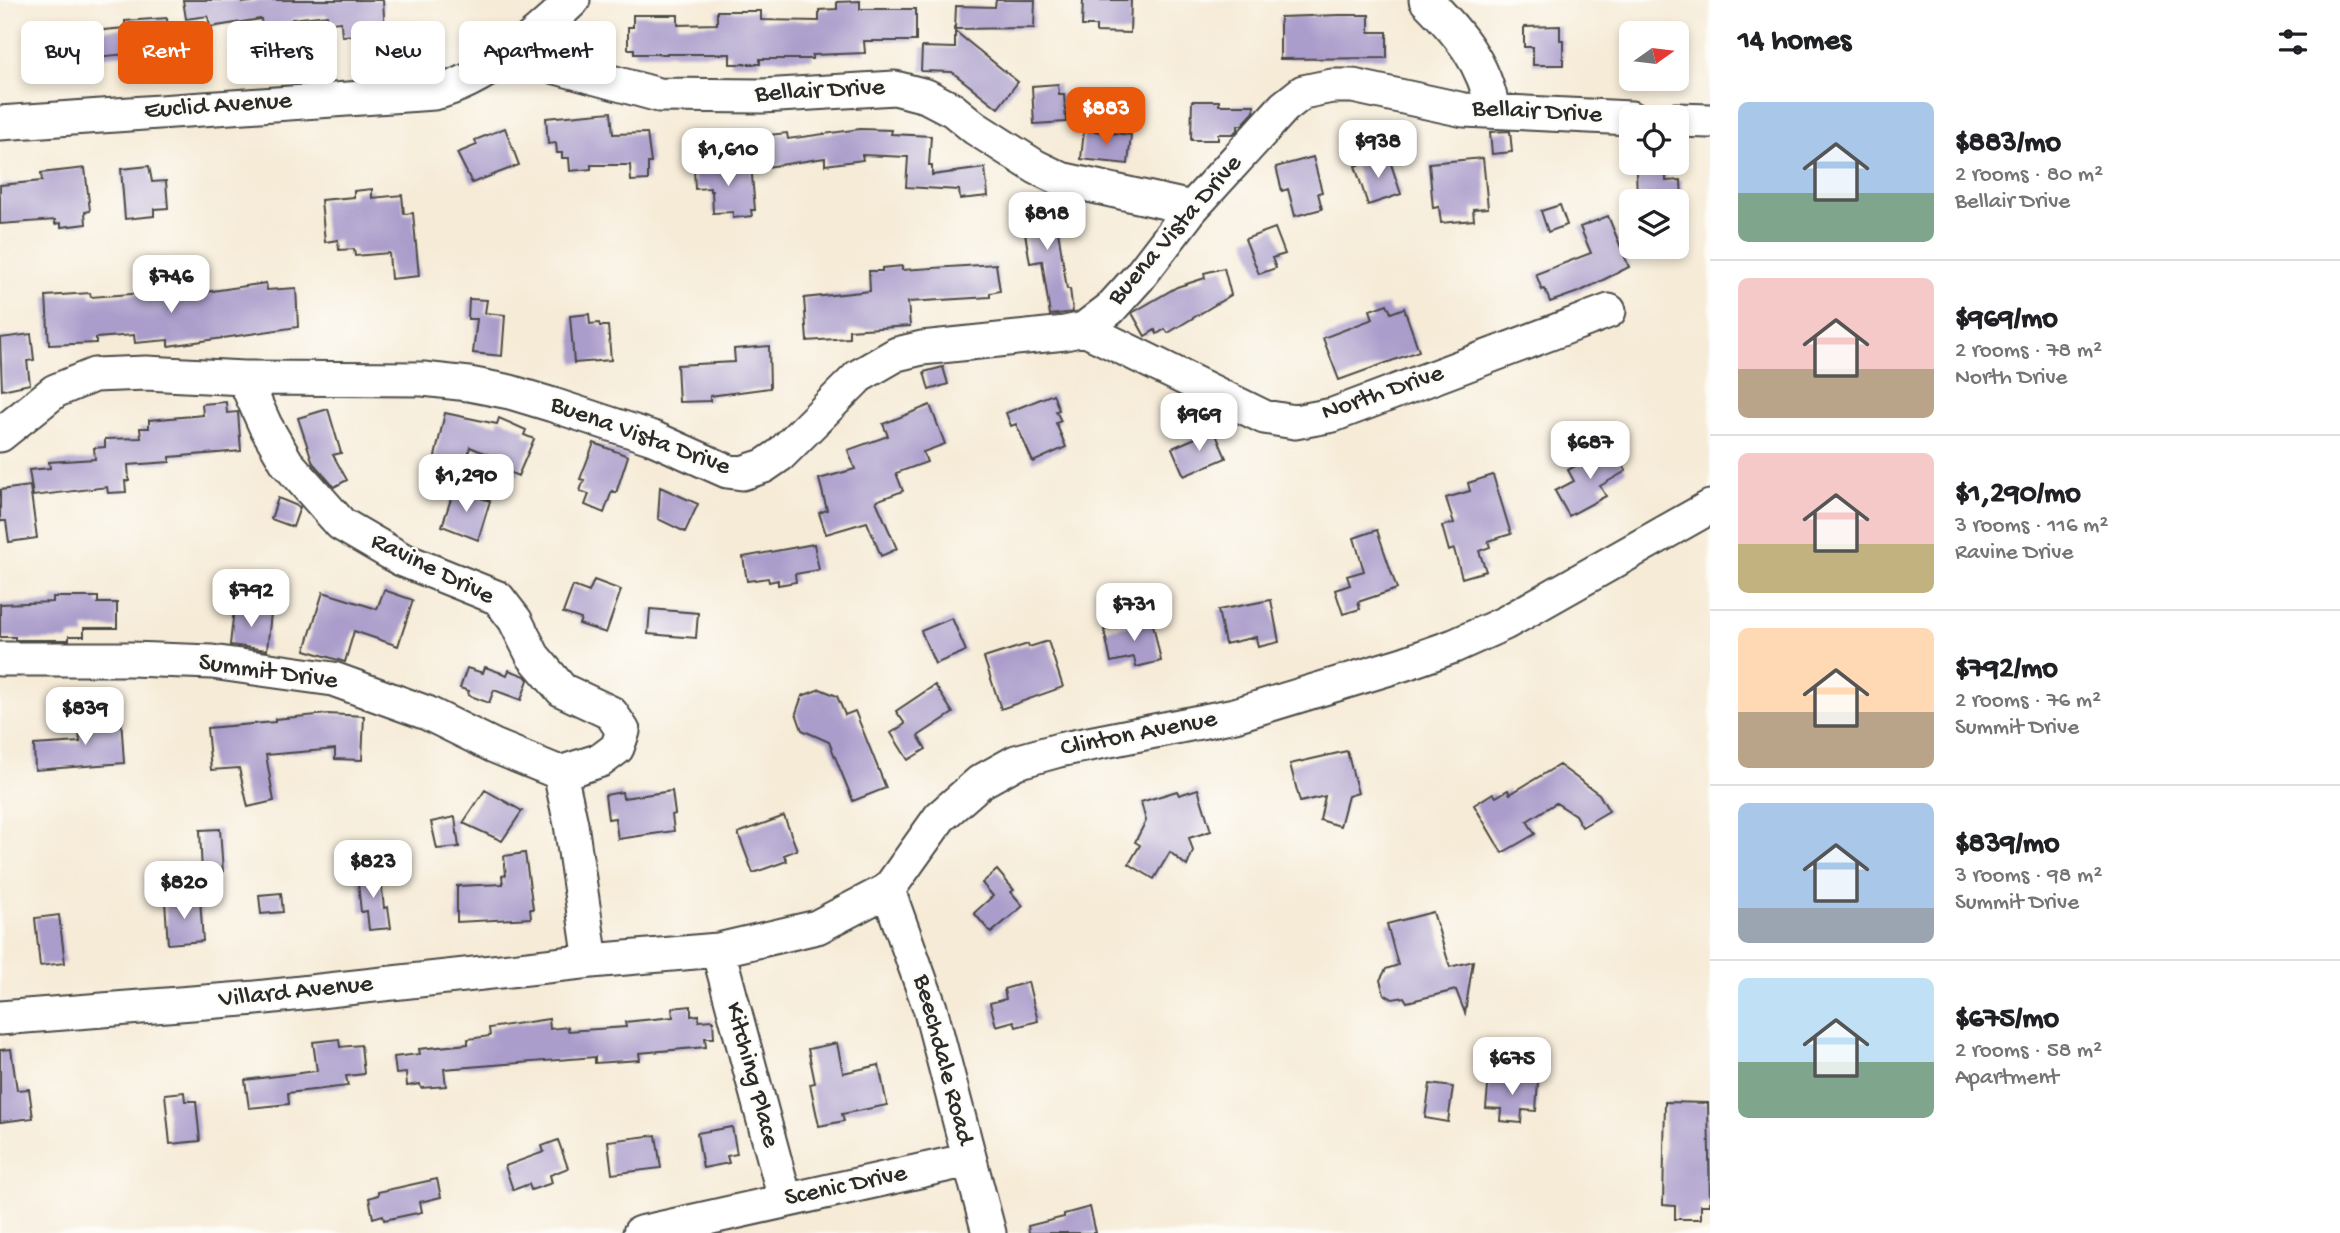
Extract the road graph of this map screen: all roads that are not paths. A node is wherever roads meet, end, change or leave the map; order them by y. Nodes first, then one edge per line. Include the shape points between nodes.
1 (573, 0) edge
2 (1426, 0) edge
3 (551, 21) edge
4 (616, 83) edge
5 (462, 84) edge
6 (1284, 107) joint
7 (1493, 110) junction
8 (1619, 117) edge
9 (1689, 120) edge
10 (1710, 121) edge
11 (0, 123) edge
12 (1192, 208) junction
13 (1609, 311) dead end
14 (1084, 329) junction
15 (244, 378) junction
16 (0, 435) edge
17 (1710, 507) edge
18 (0, 659) edge
19 (560, 773) junction
20 (888, 890) junction
21 (718, 950) junction
22 (591, 961) junction
23 (0, 1018) edge
24 (969, 1160) junction
25 (785, 1199) junction
26 (644, 1233) edge
27 (989, 1233) edge

1 - 3 street, Euclid Avenue
2 - 7 street via 1455,29 1481,68
4 - 12 street, Bellair Drive via 659,95 762,96 895,88 926,96 953,110 1061,179
5 - 11 street, Euclid Avenue via 434,93
6 - 7 street, Bellair Drive via 1303,92 1353,86 1440,106
6 - 12 street, Buena Vista Drive
7 - 8 street, Bellair Drive
9 - 10 street
12 - 14 street, Buena Vista Drive via 1117,301
13 - 14 street, North Drive via 1333,415 1295,422 1264,417
14 - 15 street, Buena Vista Drive via 897,354 859,376 780,455 742,473 510,392 424,379
15 - 16 street, Buena Vista Drive via 94,375 55,391
15 - 19 street, Ravine Drive via 287,463 341,524 401,559 498,598 533,656 562,690 611,713 623,731 617,748 601,760
17 - 20 street, Clinton Avenue via 1505,623 1454,646 1235,715 1016,762 980,782 940,817
18 - 19 street, Summit Drive via 212,662 333,679 427,713
19 - 22 street
20 - 21 street, Clinton Avenue via 817,927
20 - 24 street, Beechdale Road via 930,1008
21 - 22 street, Clinton Avenue
21 - 25 street, Kitching Place
22 - 23 street, Villard Avenue via 256,998
24 - 25 street, Scenic Drive
24 - 27 street, Beechdale Road
25 - 26 street, Scenic Drive

